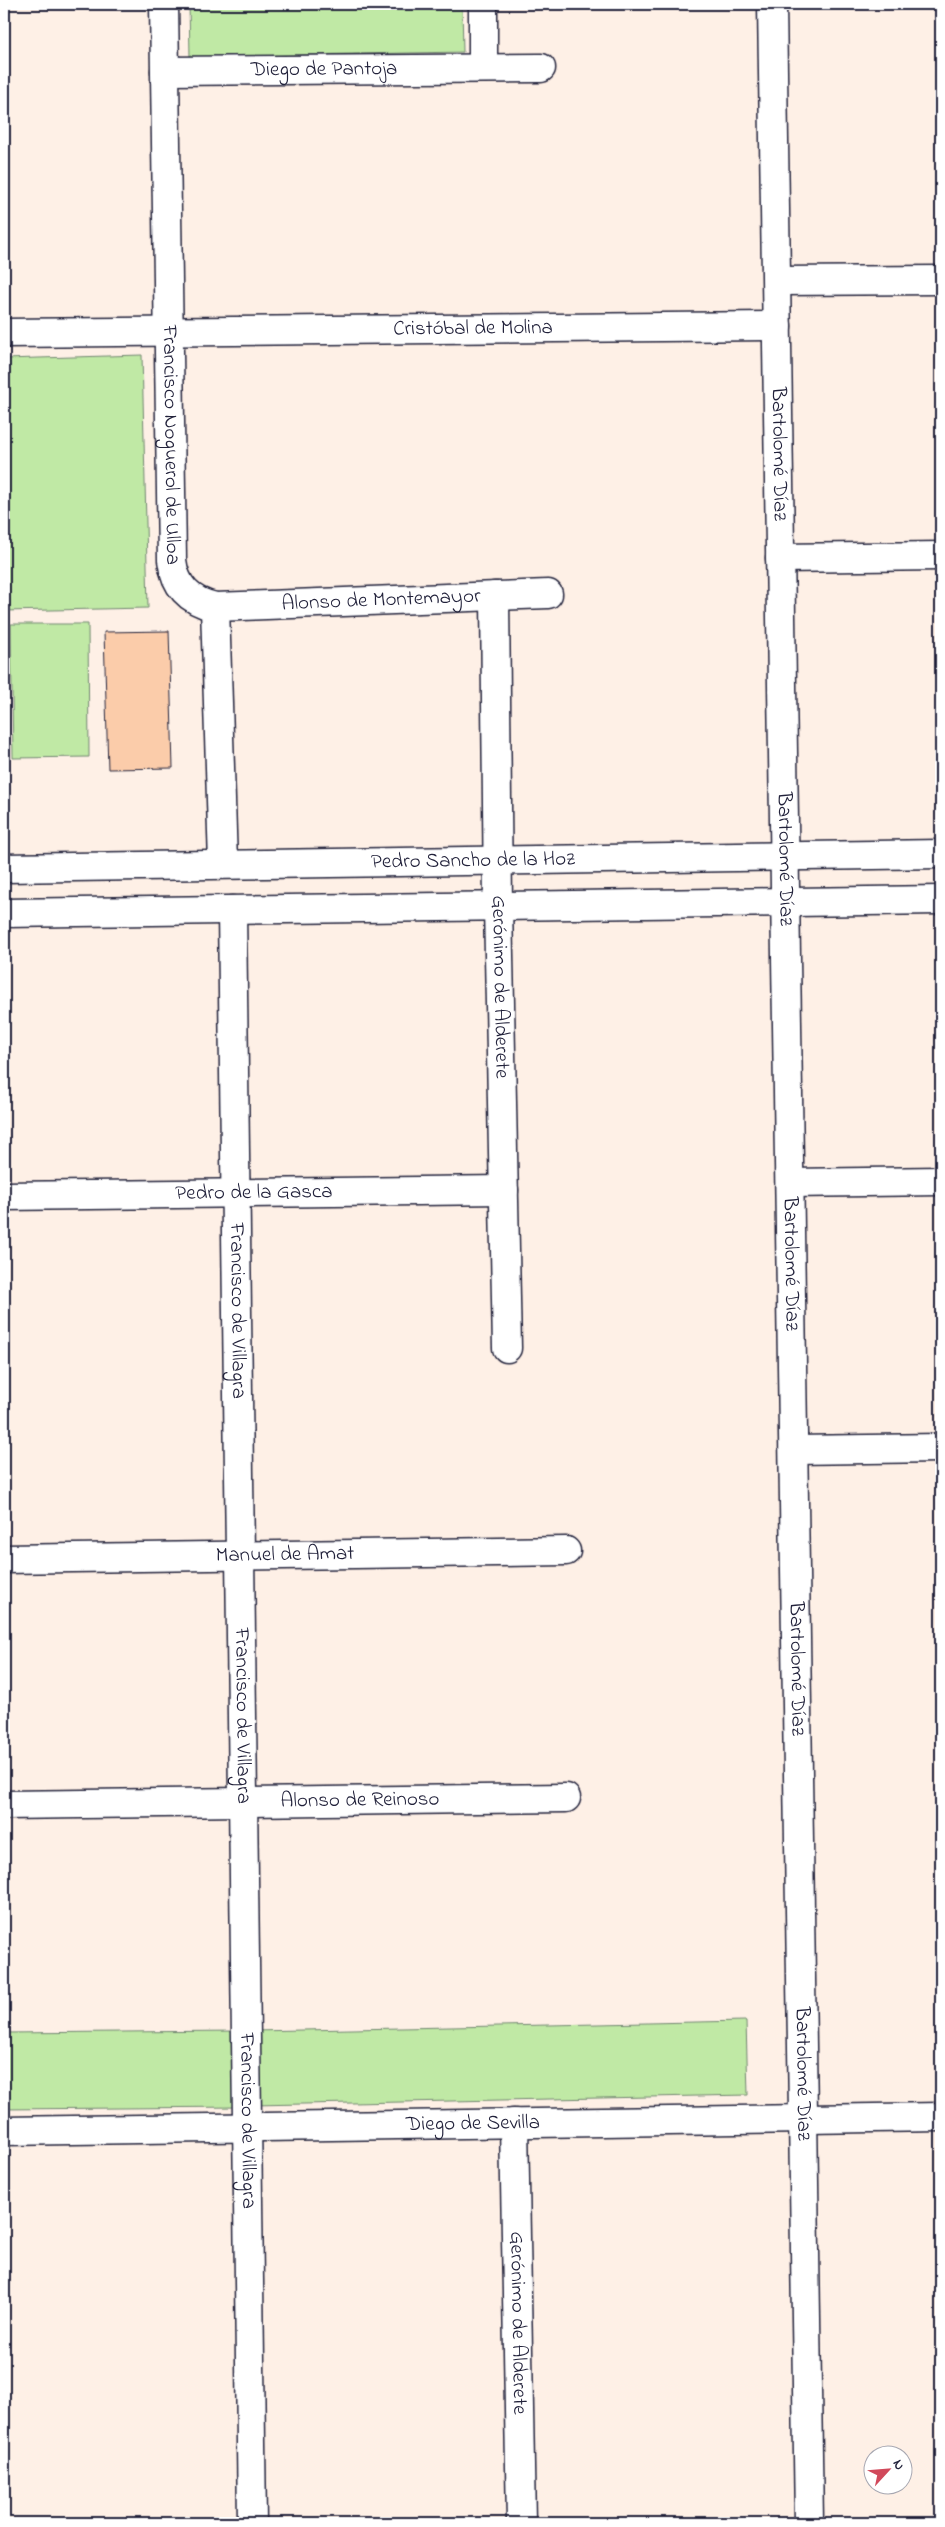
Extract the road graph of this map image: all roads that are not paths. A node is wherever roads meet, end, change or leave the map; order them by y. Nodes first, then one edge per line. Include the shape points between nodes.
1 (164, 4) edge
2 (483, 4) edge
3 (772, 4) edge
4 (483, 68) junction
5 (541, 68) dead end
6 (165, 72) junction
7 (941, 280) edge
8 (777, 281) junction
9 (777, 326) junction
10 (169, 331) junction
11 (4, 333) edge
12 (941, 556) edge
13 (780, 558) junction
14 (548, 594) dead end
15 (495, 596) junction
16 (215, 607) junction
17 (941, 854) edge
18 (785, 856) junction
19 (498, 860) junction
20 (223, 864) junction
21 (4, 868) edge
22 (941, 900) edge
23 (785, 902) junction
24 (498, 906) junction
25 (232, 910) junction
26 (4, 914) edge
27 (941, 1181) edge
28 (790, 1183) junction
29 (504, 1190) junction
30 (236, 1194) junction
31 (4, 1196) edge
32 (507, 1348) dead end
33 (941, 1448) edge
34 (794, 1450) junction
35 (566, 1551) dead end
36 (240, 1556) junction
37 (4, 1559) edge
38 (566, 1798) dead end
39 (243, 1802) junction
40 (4, 1805) edge
41 (941, 2117) edge
42 (803, 2119) junction
43 (514, 2123) junction
44 (247, 2127) junction
45 (4, 2131) edge
46 (252, 2523) edge
47 (520, 2523) edge
48 (809, 2523) edge

1 - 6 street, Francisco Noguerol de Ulloa
2 - 4 street
3 - 8 street, Bartolomé Díaz
4 - 5 street, Diego de Pantoja
4 - 6 street, Diego de Pantoja
6 - 10 street, Francisco Noguerol de Ulloa
7 - 8 street
8 - 9 street, Bartolomé Díaz
9 - 10 street, Cristóbal de Molina
9 - 13 street, Bartolomé Díaz
10 - 11 street, Cristóbal de Molina
10 - 16 street, Francisco Noguerol de Ulloa via 174,572 178,583 190,596 204,605
12 - 13 street
13 - 18 street, Bartolomé Díaz
14 - 15 street, Alonso de Montemayor
15 - 16 street, Alonso de Montemayor
15 - 19 street, Gerónimo de Alderete
16 - 20 street
17 - 18 street, Pedro Sancho de la Hoz
18 - 19 street, Pedro Sancho de la Hoz
18 - 23 street, Bartolomé Díaz
19 - 20 street, Pedro Sancho de la Hoz
19 - 24 street, Gerónimo de Alderete
20 - 21 street, Pedro Sancho de la Hoz
22 - 23 street
23 - 24 street
23 - 28 street, Bartolomé Díaz
24 - 25 street
24 - 29 street, Gerónimo de Alderete
25 - 26 street
25 - 30 street, Francisco de Villagra
27 - 28 street
28 - 34 street, Bartolomé Díaz
29 - 30 street, Pedro de la Gasca
29 - 32 street, Gerónimo de Alderete
30 - 31 street, Pedro de la Gasca
30 - 36 street, Francisco de Villagra
33 - 34 street
34 - 42 street, Bartolomé Díaz
35 - 36 street, Manuel de Amat
36 - 37 street, Manuel de Amat
36 - 39 street, Francisco de Villagra
38 - 39 street, Alonso de Reinoso
39 - 40 street, Alonso de Reinoso
39 - 44 street, Francisco de Villagra
41 - 42 street, Diego de Sevilla
42 - 43 street, Diego de Sevilla
42 - 48 street, Bartolomé Díaz
43 - 44 street, Diego de Sevilla
43 - 47 street, Gerónimo de Alderete
44 - 45 street, Diego de Sevilla
44 - 46 street, Francisco de Villagra

